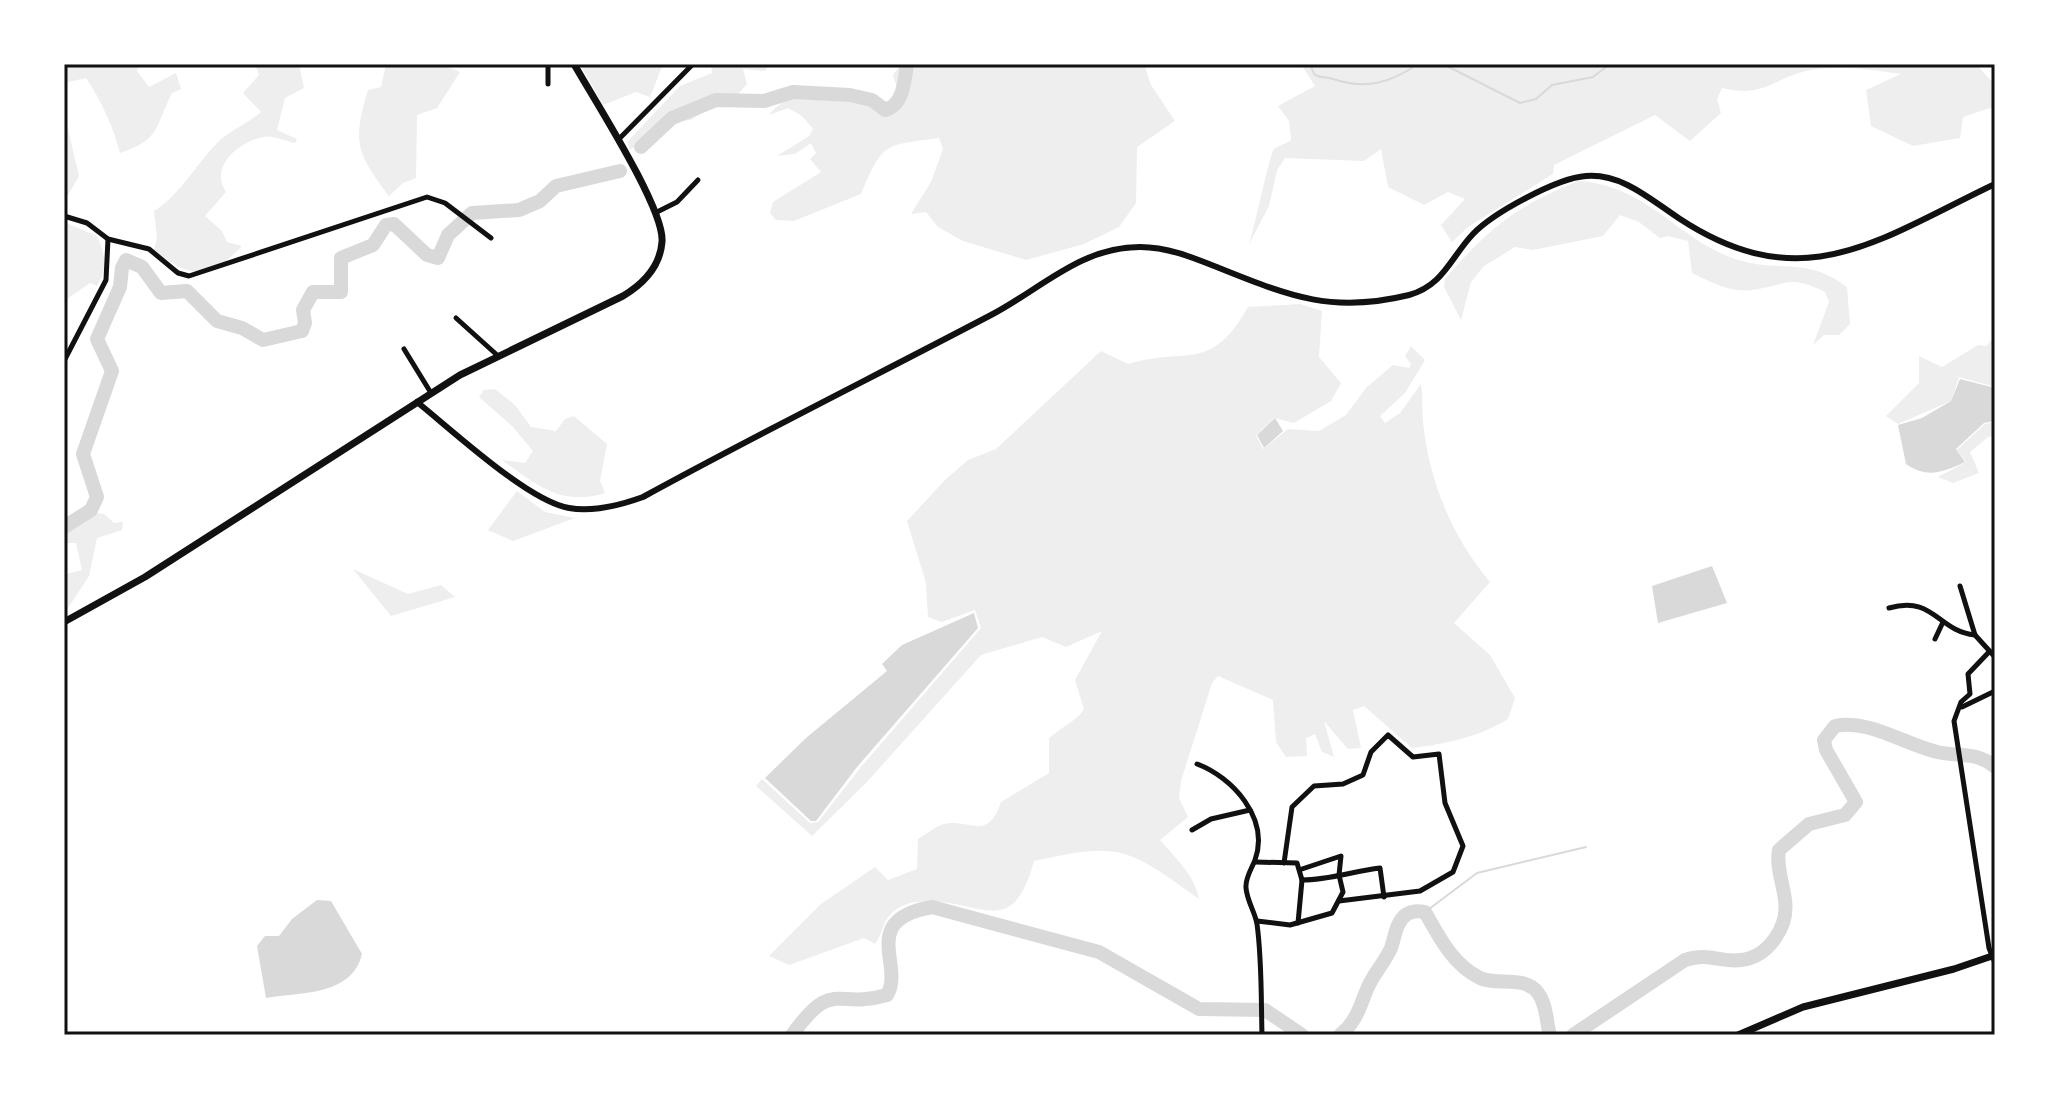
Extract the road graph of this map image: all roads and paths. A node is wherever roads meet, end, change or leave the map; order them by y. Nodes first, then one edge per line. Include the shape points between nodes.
1 (548, 64) edge
2 (574, 64) edge
3 (693, 64) edge
4 (548, 84) dead end
5 (617, 141) junction
6 (698, 180) dead end
7 (1995, 184) edge
8 (655, 213) junction
9 (64, 216) edge
10 (491, 238) dead end
11 (108, 239) junction
12 (456, 318) dead end
13 (404, 349) dead end
14 (497, 355) junction
15 (64, 361) edge
16 (431, 393) junction
17 (417, 402) junction
18 (1960, 586) dead end
19 (1889, 608) dead end
20 (64, 622) edge
21 (1943, 622) junction
22 (1975, 635) junction
23 (1935, 639) dead end
24 (1988, 653) junction
25 (1995, 657) edge
26 (1995, 691) edge
27 (1961, 708) junction
28 (1197, 764) dead end
29 (1250, 810) junction
30 (1192, 830) dead end
31 (1255, 862) junction
32 (1284, 863) junction
33 (1302, 869) junction
34 (1339, 875) junction
35 (1302, 880) junction
36 (1384, 897) junction
37 (1339, 901) junction
38 (1257, 921) junction
39 (1298, 923) junction
40 (1994, 958) edge
41 (1262, 1033) edge
42 (1738, 1035) edge

1 - 4 street
2 - 5 main road
3 - 5 street
5 - 8 main road
6 - 8 street via 677,202
7 - 17 street via 1857,250 1809,259 1728,246 1615,179 1576,177 1488,222 1425,289 1343,303 1300,299 1166,250 1108,251 1073,263 1012,304 643,497 594,507 567,508 539,497
8 - 14 main road via 660,250 640,285
9 - 11 street via 87,223
10 - 11 street via 445,203 427,197 189,276 149,249
11 - 15 street via 106,280
12 - 14 street
13 - 16 street
14 - 16 main road
16 - 17 main road
17 - 20 main road via 154,571
18 - 22 street
19 - 21 street via 1922,605
21 - 22 street
21 - 23 street
22 - 24 street
24 - 25 street
24 - 27 street via 1968,674 1971,690
26 - 27 street
27 - 40 street via 1954,721 1957,744
28 - 29 street via 1231,784
29 - 30 street via 1211,819
29 - 31 street via 1257,840
31 - 32 street
31 - 38 street via 1246,886
32 - 33 street via 1297,863
32 - 36 street via 1292,807 1314,786 1343,784 1363,775 1371,752 1388,735 1413,757 1439,754 1445,803 1463,846 1448,877 1420,891
33 - 34 street via 1341,856
33 - 35 street
34 - 35 street
34 - 36 street via 1380,868
34 - 37 street
35 - 39 street
36 - 37 street
37 - 39 street via 1332,913
38 - 39 street
38 - 41 street
40 - 42 main road via 1803,1007

